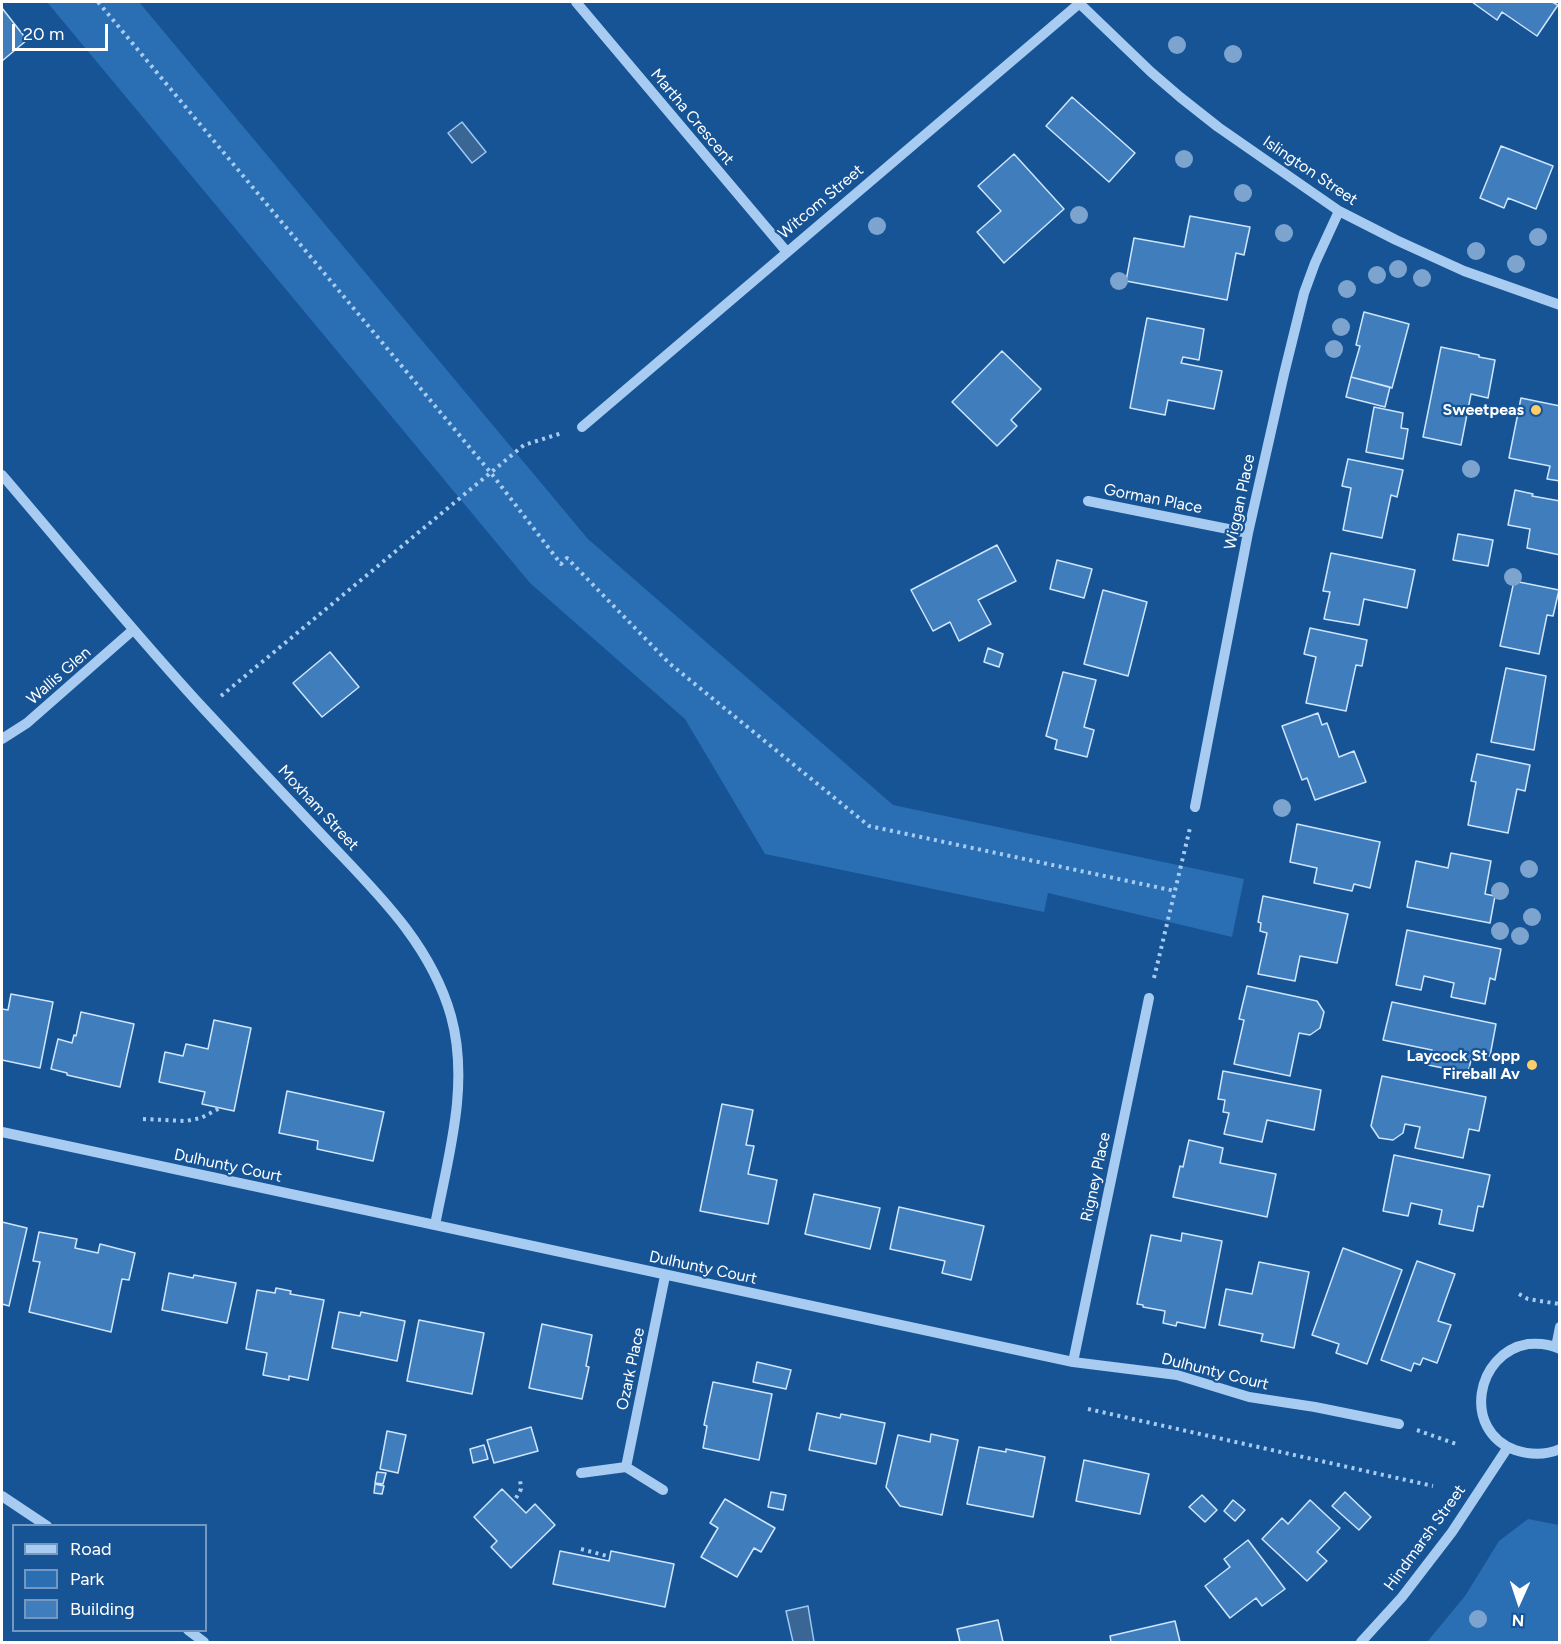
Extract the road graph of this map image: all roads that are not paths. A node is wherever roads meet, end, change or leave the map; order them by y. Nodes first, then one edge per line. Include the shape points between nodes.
1 (576, 2) edge
2 (1080, 2) edge
3 (1339, 211) junction
4 (786, 251) junction
5 (1560, 305) edge
6 (582, 427) road end
7 (2, 475) edge
8 (1088, 501) dead end
9 (1248, 533) junction
10 (134, 630) junction
11 (2, 739) edge
12 (1195, 807) road end
13 (1149, 998) road end
14 (2, 1132) edge
15 (435, 1225) junction
16 (665, 1276) junction
17 (1560, 1327) edge
18 (1558, 1348) edge
19 (1073, 1362) junction
20 (1400, 1424) road end
21 (1508, 1447) junction
22 (1560, 1449) edge
23 (626, 1467) junction
24 (581, 1473) dead end
25 (663, 1490) dead end
26 (2, 1496) edge
27 (44, 1524) edge
28 (191, 1632) edge
29 (204, 1642) edge
30 (1361, 1642) edge

1 - 4 street, Martha Crescent
2 - 3 street, Islington Street via 1187,103
2 - 4 street, Witcom Street
3 - 5 street, Islington Street via 1464,271
3 - 9 street, Wiggan Place via 1304,293
4 - 6 street, Witcom Street
7 - 10 street, Moxham Street
8 - 9 street, Gorman Place
9 - 12 street, Wiggan Place
10 - 11 street, Wallis Glen via 27,723
10 - 15 street, Moxham Street via 396,914 437,976 452,1019 459,1075
13 - 19 street, Rigney Place
14 - 15 street, Dulhunty Court
15 - 16 street, Dulhunty Court
16 - 19 street, Dulhunty Court
16 - 23 street, Ozark Place
17 - 18 street
18 - 21 street via 1538,1343 1520,1346 1503,1354 1490,1367 1482,1384 1484,1420 1494,1436
19 - 20 street, Dulhunty Court via 1177,1375 1249,1397
21 - 22 street via 1528,1455 1550,1454
21 - 30 street, Hindmarsh Street via 1452,1532
23 - 24 street
23 - 25 street
26 - 27 street
28 - 29 street

